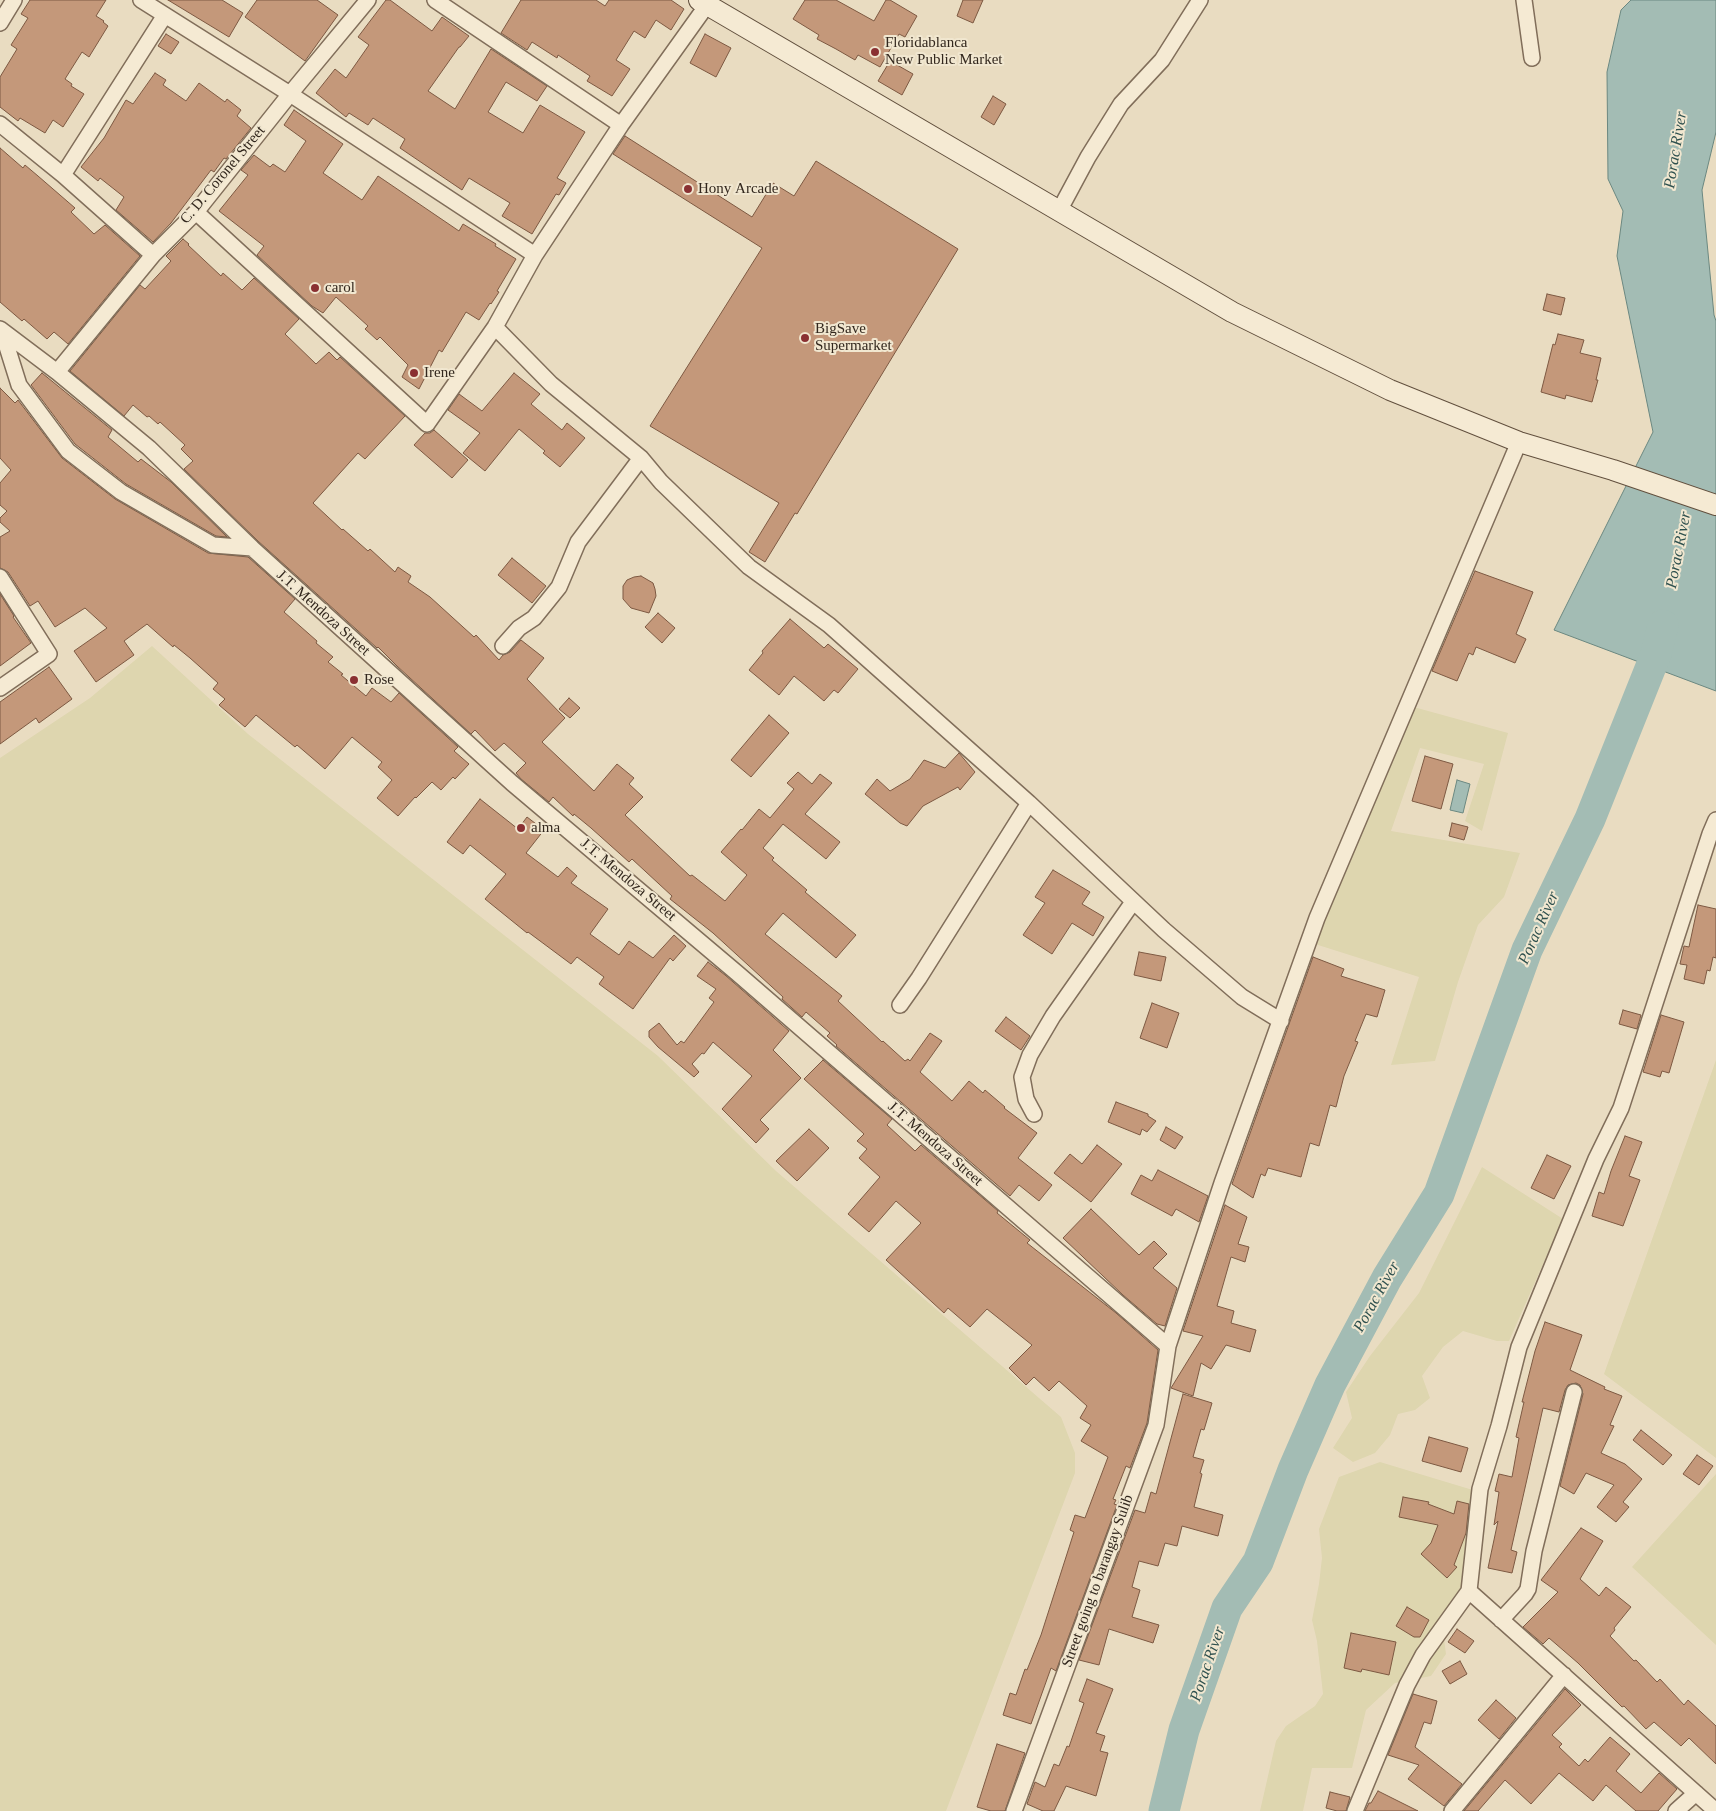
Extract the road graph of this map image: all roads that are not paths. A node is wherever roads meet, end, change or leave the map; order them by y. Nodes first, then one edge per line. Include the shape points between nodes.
1 (14, 0) edge
2 (141, 0) edge
3 (368, 0) edge
4 (435, 0) edge
5 (1200, 0) edge
6 (1524, 0) edge
7 (703, 2) edge
8 (165, 15) junction
9 (0, 23) edge
10 (1532, 58) dead end
11 (290, 94) junction
12 (0, 124) edge
13 (621, 125) junction
14 (63, 175) junction
15 (1059, 211) junction
16 (196, 212) junction
17 (153, 255) junction
18 (535, 255) junction
19 (496, 327) junction
20 (1, 330) edge
21 (57, 372) junction
22 (1519, 442) junction
23 (641, 458) junction
24 (1716, 505) edge
25 (252, 548) junction
26 (0, 577) edge
27 (503, 646) dead end
28 (0, 688) edge
29 (1029, 803) junction
30 (1716, 820) edge
31 (1133, 902) junction
32 (900, 1006) dead end
33 (1281, 1021) junction
34 (1034, 1114) dead end
35 (1168, 1346) junction
36 (1574, 1392) dead end
37 (1469, 1591) junction
38 (1501, 1620) junction
39 (1564, 1676) junction
40 (1696, 1793) junction
41 (1014, 1811) edge
42 (1355, 1811) edge
43 (1452, 1811) edge
44 (1676, 1811) edge
45 (1716, 1811) edge

1 - 9 street
2 - 8 street
3 - 11 street, C. D. Coronel Street
4 - 13 street
5 - 15 street via 1162,60 1121,104
6 - 10 street
7 - 13 street
7 - 15 street
8 - 11 street
8 - 14 street
11 - 16 street, C. D. Coronel Street
11 - 18 street
12 - 14 street
13 - 18 street
14 - 17 street
15 - 22 street via 1232,312 1390,390
16 - 17 street, C. D. Coronel Street
16 - 19 street via 428,424
17 - 21 street, C. D. Coronel Street
18 - 19 street
19 - 23 street via 551,384
20 - 21 street, J.T. Mendoza Street
20 - 25 street via 19,385 68,451 121,492 213,544
21 - 25 street, J.T. Mendoza Street via 149,448
22 - 24 street
22 - 33 street, Street going to barangay Sulib via 1317,918
23 - 27 street via 578,542 559,587 534,618 519,628
23 - 29 street via 661,482 749,567 829,625
25 - 35 street, J.T. Mendoza Street via 512,783
26 - 28 street via 48,654
29 - 31 street
29 - 32 street
30 - 37 street via 1621,1108 1596,1159 1519,1347 1480,1489
31 - 33 street via 1242,997
31 - 34 street via 1053,1016 1030,1055 1022,1077 1026,1099
33 - 35 street, Street going to barangay Sulib via 1222,1183
35 - 41 street, Street going to barangay Sulib via 1156,1425
36 - 38 street via 1534,1551 1528,1588
37 - 38 street
37 - 42 street via 1423,1655 1407,1685
38 - 39 street
39 - 40 street
39 - 43 street
40 - 44 street
40 - 45 street

